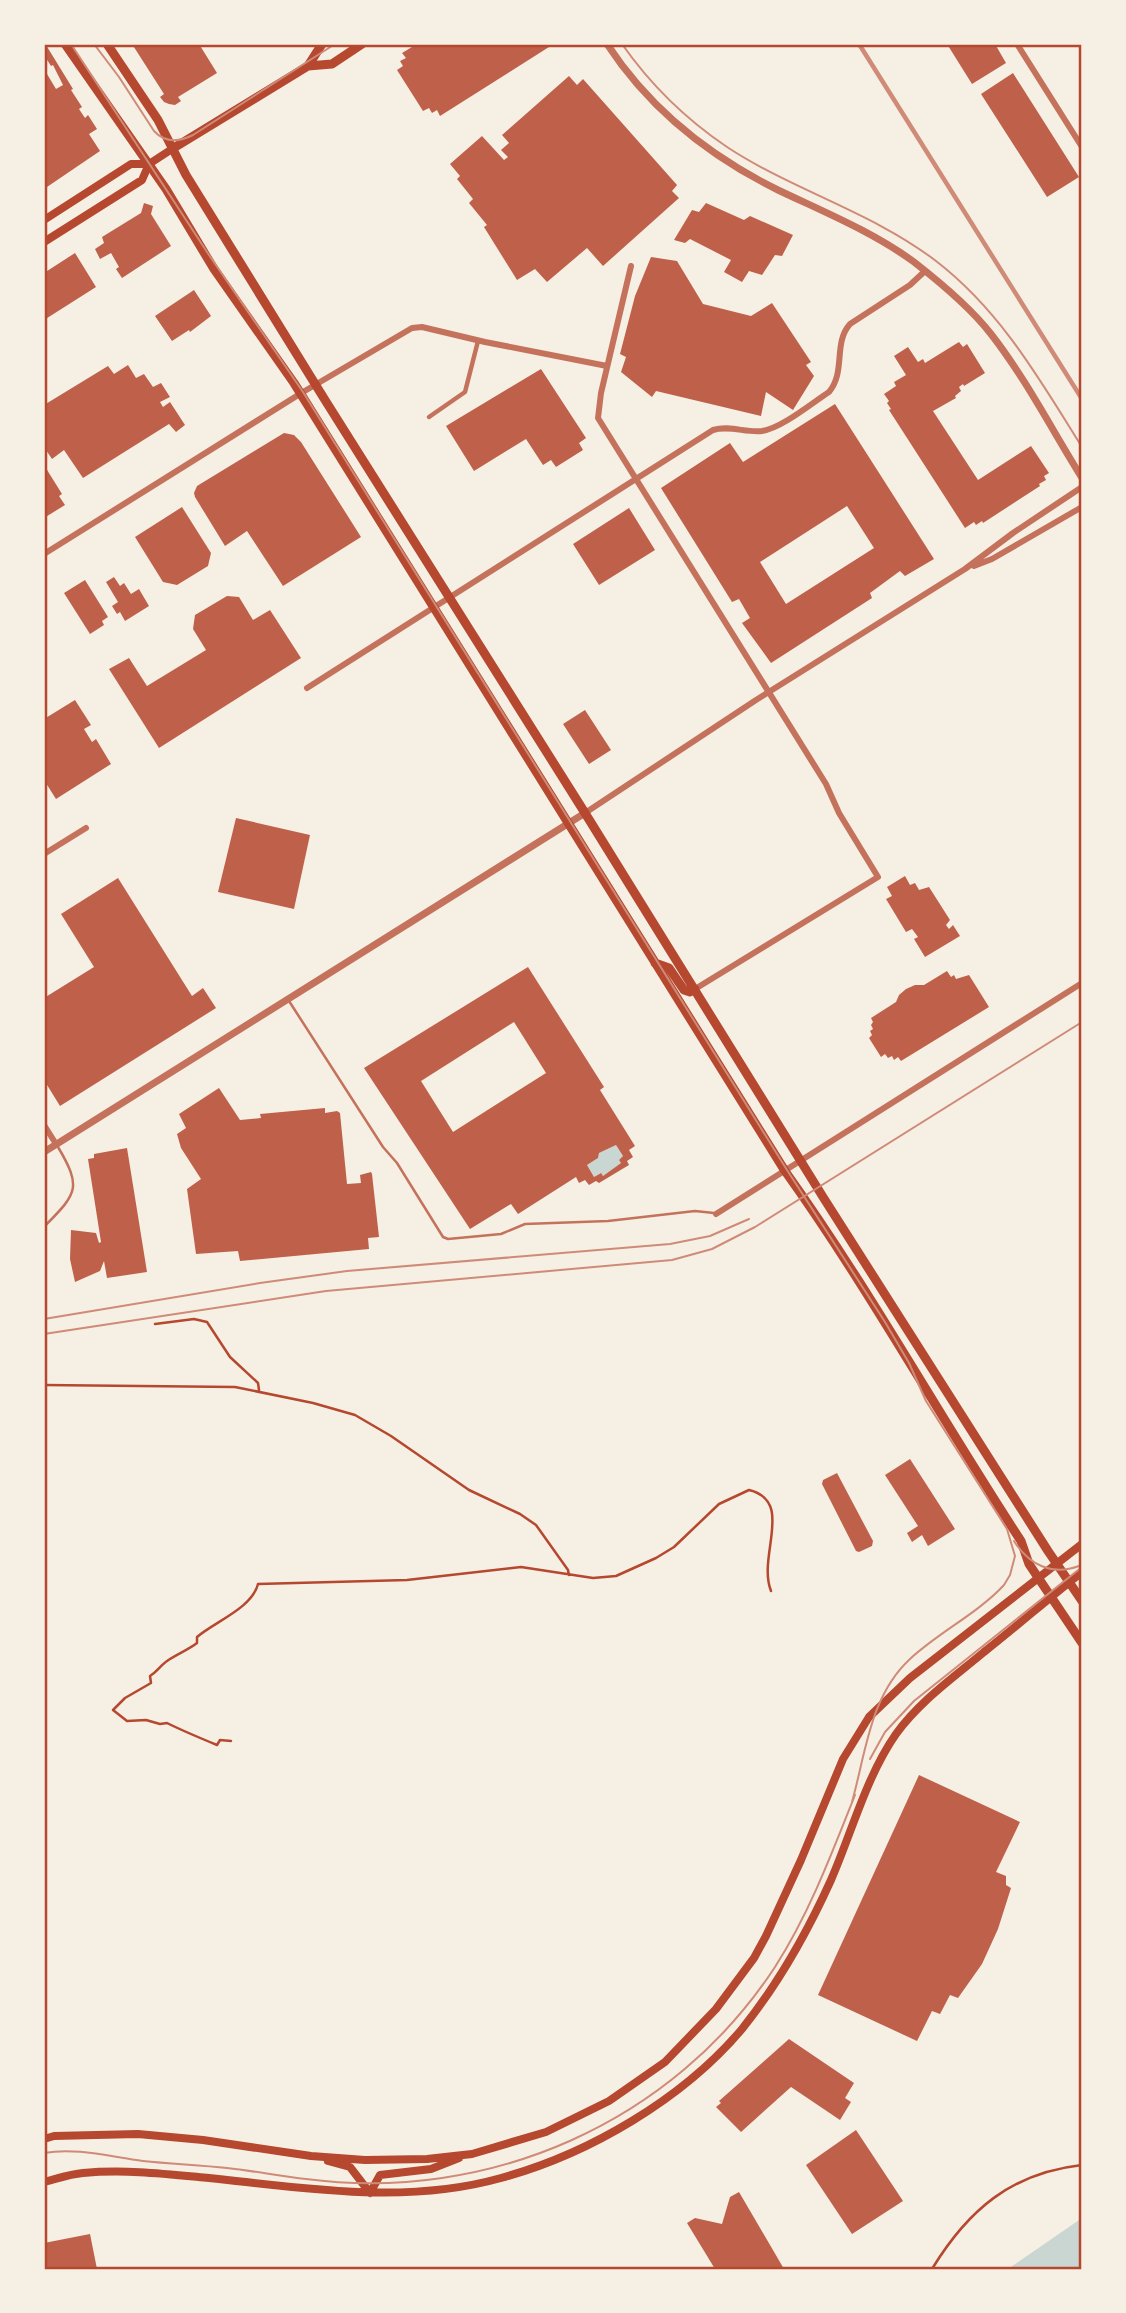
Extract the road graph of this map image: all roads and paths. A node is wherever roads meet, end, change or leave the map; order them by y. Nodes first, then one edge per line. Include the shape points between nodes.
1 (65, 44) edge
2 (107, 44) edge
3 (322, 44) edge
4 (362, 44) edge
5 (607, 44) edge
6 (1017, 44) edge
7 (308, 66) junction
8 (1082, 147) edge
9 (172, 149) junction
10 (149, 164) junction
11 (44, 220) edge
12 (44, 242) edge
13 (631, 266) dead end
14 (925, 271) junction
15 (478, 341) junction
16 (607, 366) junction
17 (316, 385) junction
18 (300, 394) junction
19 (429, 417) dead end
20 (1082, 478) edge
21 (635, 480) junction
22 (1082, 487) edge
23 (1082, 508) edge
24 (44, 554) edge
25 (965, 569) junction
26 (449, 598) junction
27 (433, 607) junction
28 (307, 688) dead end
29 (769, 693) junction
30 (585, 813) junction
31 (567, 824) junction
32 (86, 828) dead end
33 (44, 854) edge
34 (655, 963) junction
35 (1082, 983) edge
36 (695, 989) junction
37 (288, 998) junction
38 (44, 1125) edge
39 (56, 1144) junction
40 (44, 1152) edge
41 (801, 1161) junction
42 (785, 1171) junction
43 (716, 1214) joint
44 (44, 1227) edge
45 (155, 1324) dead end
46 (44, 1385) edge
47 (259, 1390) junction
48 (1082, 1544) edge
49 (1057, 1564) junction
50 (1082, 1572) edge
51 (569, 1575) junction
52 (1038, 1578) junction
53 (1069, 1583) junction
54 (771, 1591) dead end
55 (1051, 1597) junction
56 (1082, 1601) edge
57 (1082, 1643) edge
58 (231, 1741) dead end
59 (44, 2139) edge
60 (472, 2154) junction
61 (311, 2156) junction
62 (1082, 2165) edge
63 (44, 2182) edge
64 (370, 2193) junction
65 (932, 2269) edge

1 - 10 main road
2 - 9 main road via 152,110
3 - 7 main road
4 - 7 main road via 332,64
5 - 14 street via 640,89 724,161 878,239
6 - 8 street
7 - 9 main road
9 - 10 main road
9 - 17 main road
10 - 11 main road via 131,164
10 - 12 main road via 142,180
10 - 18 main road
13 - 16 street
14 - 20 street via 990,333
14 - 21 street via 845,330 838,376 829,392 772,428 713,430
15 - 16 street
15 - 17 street via 412,328
15 - 19 street via 464,392
16 - 21 street via 598,418
17 - 18 street
17 - 26 main road
18 - 24 street
18 - 27 main road
21 - 26 street
21 - 29 street
22 - 25 street
23 - 25 street via 992,559
25 - 29 street
26 - 27 street
26 - 30 main road
27 - 28 street
27 - 31 main road
29 - 30 street
29 - 36 street via 878,877
30 - 31 street
30 - 36 main road
31 - 34 main road
31 - 37 street
32 - 33 street
34 - 36 main road via 669,968 684,990
34 - 42 main road
35 - 41 street
36 - 41 main road
37 - 39 street
37 - 43 lane via 443,1237 492,1236 525,1224 695,1211
38 - 39 street
39 - 40 street
39 - 44 lane via 73,1174 73,1189
41 - 42 street
41 - 49 main road
42 - 43 street
42 - 52 main road via 918,1375 1021,1541
45 - 47 path via 207,1322
46 - 47 path
47 - 51 path via 355,1415 391,1436 469,1490 536,1525
48 - 49 main road
49 - 52 main road
49 - 53 main road
50 - 53 main road
51 - 54 path via 593,1578 634,1570 674,1546 719,1504 749,1490 765,1496 772,1509 766,1566
51 - 58 path via 521,1567 407,1580 258,1584 241,1609 164,1663 150,1676 151,1683 113,1710 127,1721 167,1723 217,1745 220,1740
52 - 55 main road
52 - 60 main road via 910,1678 869,1717 843,1759 754,1958 716,2009 674,2053 641,2080 580,2116 546,2132
53 - 55 main road
53 - 56 main road
55 - 57 main road
55 - 64 main road via 932,1694 893,1738 799,1946 753,2014 713,2059 643,2115 551,2162 499,2179 449,2188
59 - 61 main road via 138,2134
60 - 61 main road via 397,2160
60 - 64 main road via 432,2169 386,2172 376,2178
61 - 64 main road via 350,2167
62 - 65 path via 1049,2171 997,2196 959,2229
63 - 64 main road via 80,2173 143,2171

